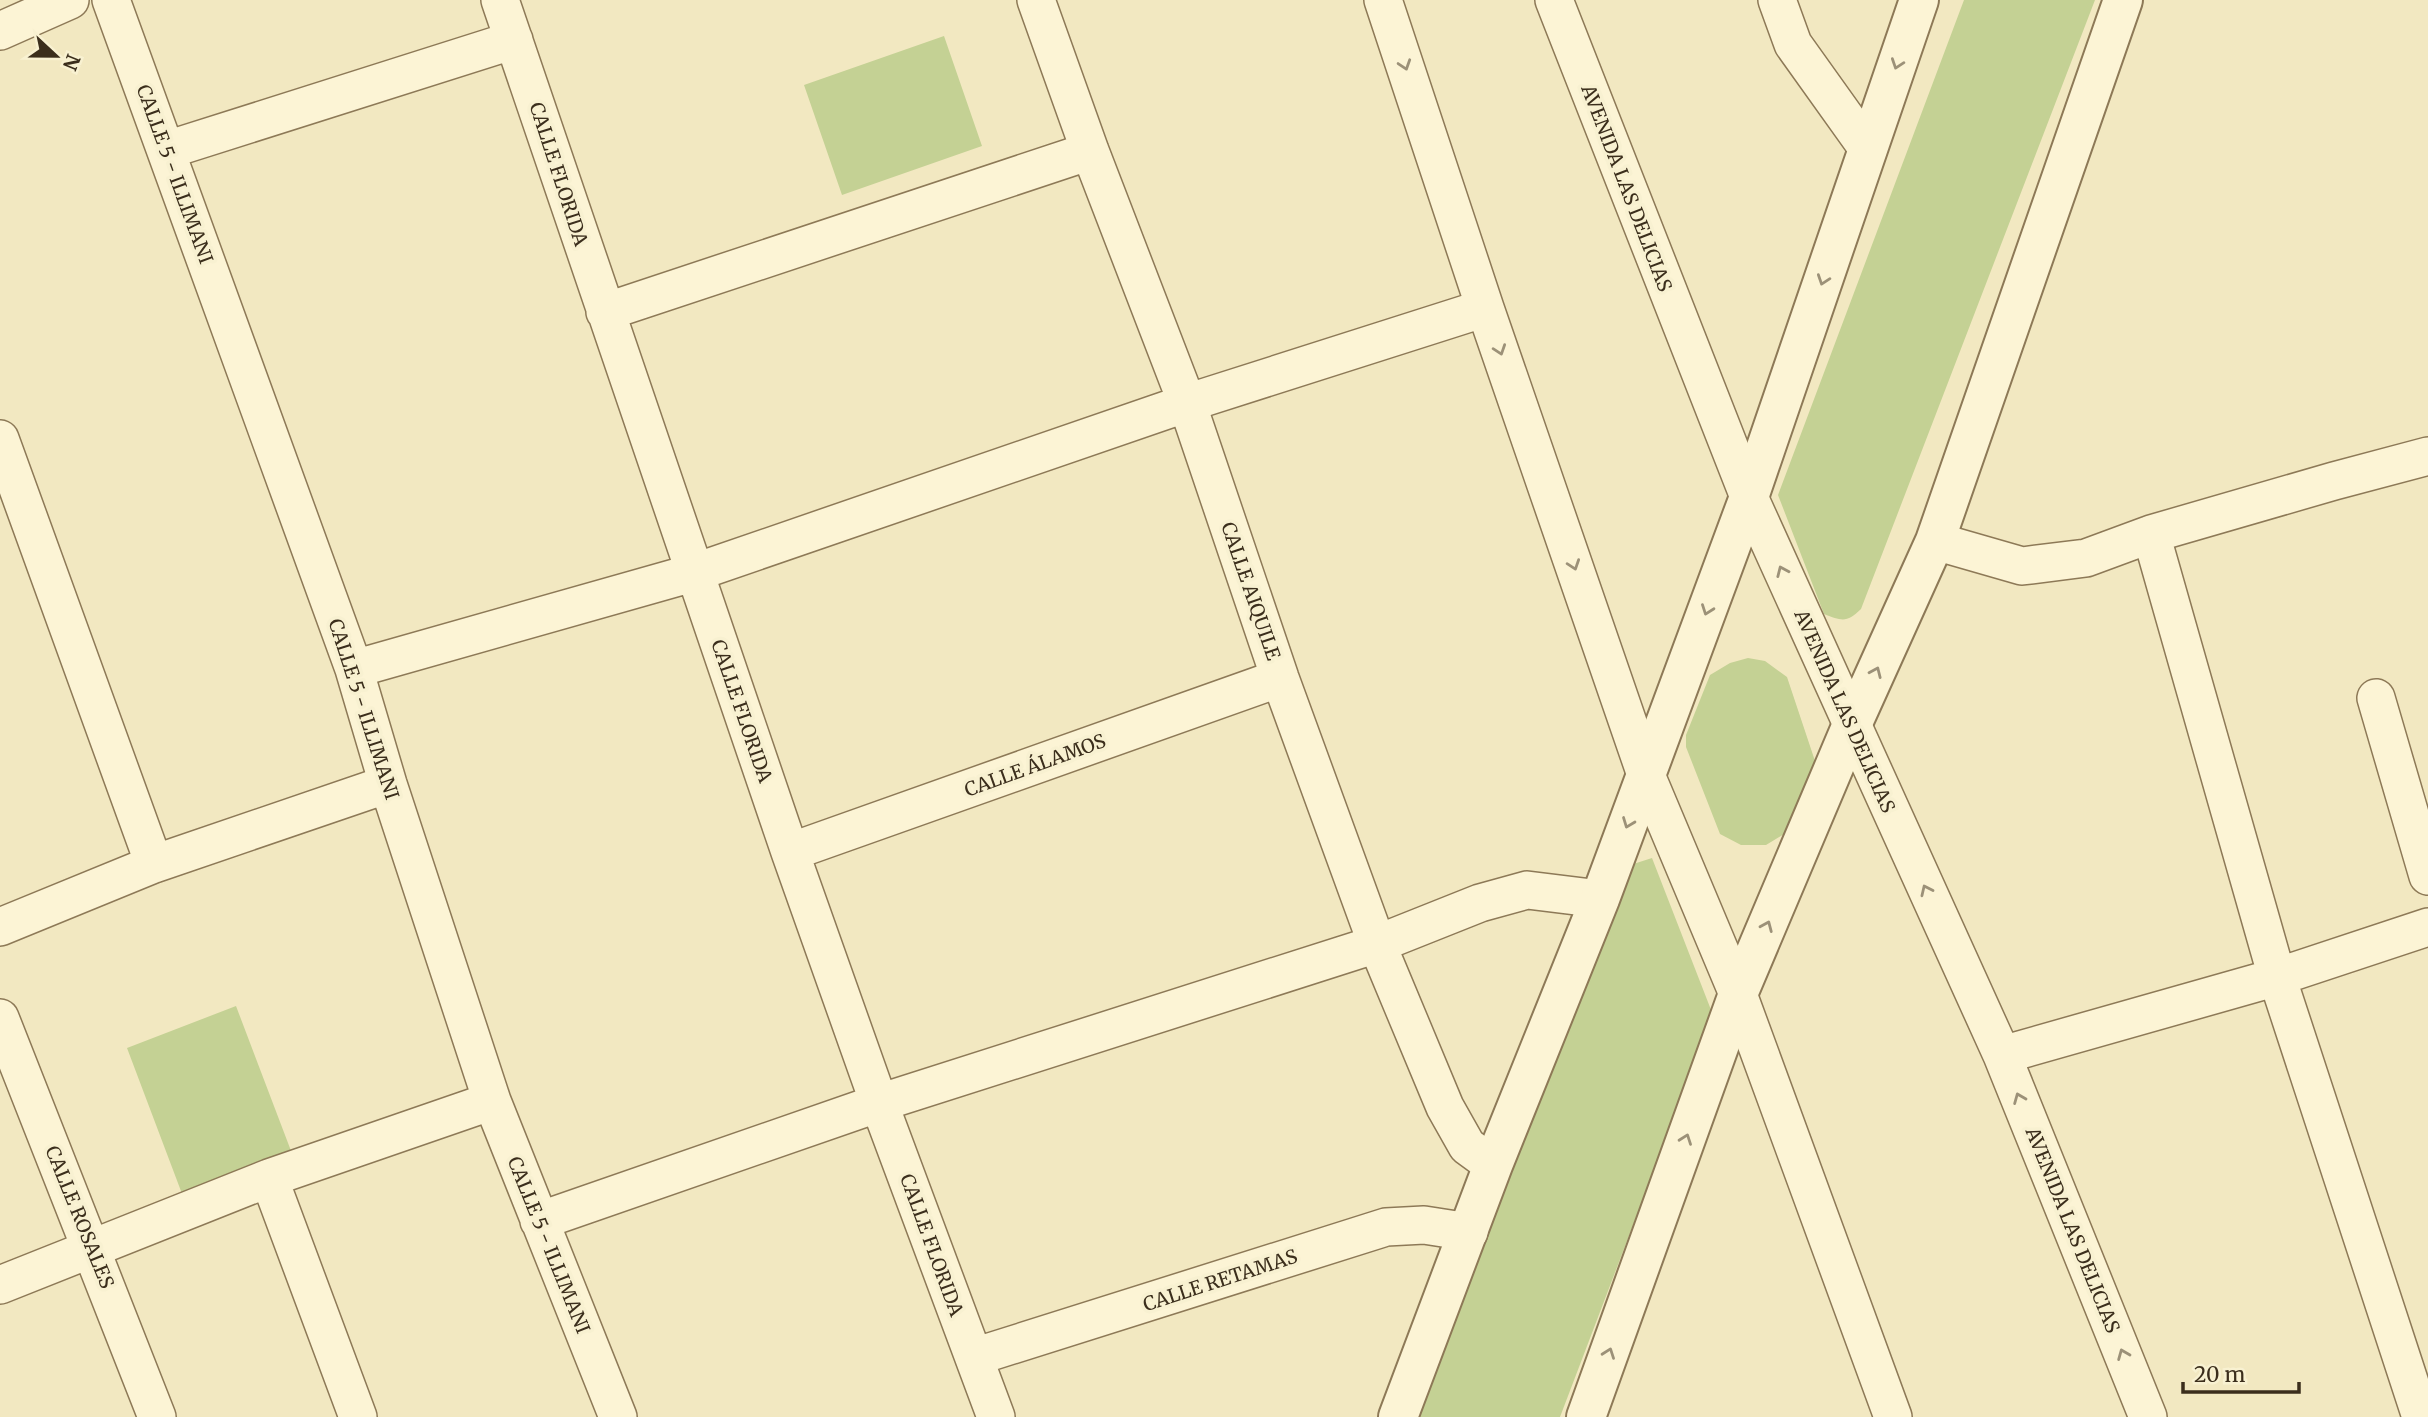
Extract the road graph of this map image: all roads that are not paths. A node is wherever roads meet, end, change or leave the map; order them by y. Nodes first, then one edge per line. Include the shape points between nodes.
1 (70, 0) edge
2 (111, 0) edge
3 (500, 0) edge
4 (1036, 0) edge
5 (1383, 0) edge
6 (1554, 0) edge
7 (1777, 0) edge
8 (1919, 0) edge
9 (2123, 0) edge
10 (0, 31) edge
11 (514, 40) junction
12 (1868, 149) junction
13 (167, 150) junction
14 (1090, 150) junction
15 (1485, 308) junction
16 (605, 312) junction
17 (1187, 402) junction
18 (0, 439) edge
19 (2428, 456) edge
20 (1749, 497) junction
21 (2151, 534) junction
22 (1935, 541) junction
23 (696, 572) junction
24 (354, 669) junction
25 (1280, 678) junction
26 (2376, 698) dead end
27 (1852, 727) junction
28 (1646, 775) junction
29 (388, 784) junction
30 (790, 852) junction
31 (154, 864) junction
32 (2428, 876) edge
33 (1600, 899) junction
34 (0, 927) edge
35 (2428, 927) edge
36 (1377, 944) junction
37 (2277, 977) junction
38 (1738, 993) junction
39 (0, 1018) edge
40 (2002, 1055) junction
41 (492, 1101) junction
42 (879, 1102) junction
43 (1493, 1165) junction
44 (269, 1178) junction
45 (539, 1222) junction
46 (1469, 1232) junction
47 (92, 1248) junction
48 (0, 1285) edge
49 (974, 1357) junction
50 (2420, 1415) edge
51 (158, 1417) edge
52 (358, 1417) edge
53 (618, 1417) edge
54 (996, 1417) edge
55 (1398, 1417) edge
56 (1586, 1417) edge
57 (1893, 1417) edge
58 (2148, 1417) edge

1 - 10 street
2 - 13 street, CALLE 5 - ILLIMANI
3 - 11 street, CALLE FLORIDA
4 - 14 street, CALLE AIQUILE
5 -> 15 street
6 - 20 street, AVENIDA LAS DELICIAS
7 - 12 street via 1793,44
8 -> 12 street
9 - 22 street
11 - 13 street
11 - 16 street, CALLE FLORIDA
12 -> 20 street
13 - 24 street, CALLE 5 - ILLIMANI
14 - 16 street
14 - 17 street, CALLE AIQUILE
15 - 17 street
15 -> 28 street
16 - 23 street, CALLE FLORIDA
17 - 23 street
17 - 25 street, CALLE AIQUILE
18 - 31 street
19 - 21 street
27 -> 20 street, AVENIDA LAS DELICIAS
20 -> 28 street
21 - 22 street via 2086,558 2022,566
21 - 37 street
27 -> 22 street
23 - 24 street
23 - 30 street, CALLE FLORIDA
24 - 29 street, CALLE 5 - ILLIMANI
25 - 30 street, CALLE ÁLAMOS
25 - 36 street, CALLE AIQUILE
26 - 32 street
38 -> 27 street
40 -> 27 street, AVENIDA LAS DELICIAS
28 -> 33 street
28 - 38 street
29 - 31 street
29 - 41 street, CALLE 5 - ILLIMANI
30 - 42 street, CALLE FLORIDA
31 - 34 street
33 - 36 street via 1527,890 1480,903
33 - 43 street
35 - 37 street
36 - 42 street
36 - 43 street, CALLE AIQUILE via 1445,1107 1467,1146
37 - 40 street
37 - 50 street
56 -> 38 street
38 - 57 street
39 - 47 street, CALLE ROSALES
58 -> 40 street, AVENIDA LAS DELICIAS
41 - 44 street
41 - 45 street, CALLE 5 - ILLIMANI
42 - 45 street
42 - 49 street, CALLE FLORIDA
43 - 46 street
44 - 47 street
44 - 52 street
45 - 53 street, CALLE 5 - ILLIMANI
46 - 49 street, CALLE RETAMAS via 1424,1225 1386,1227
46 - 55 street
47 - 48 street
47 - 51 street, CALLE ROSALES
49 - 54 street, CALLE FLORIDA

